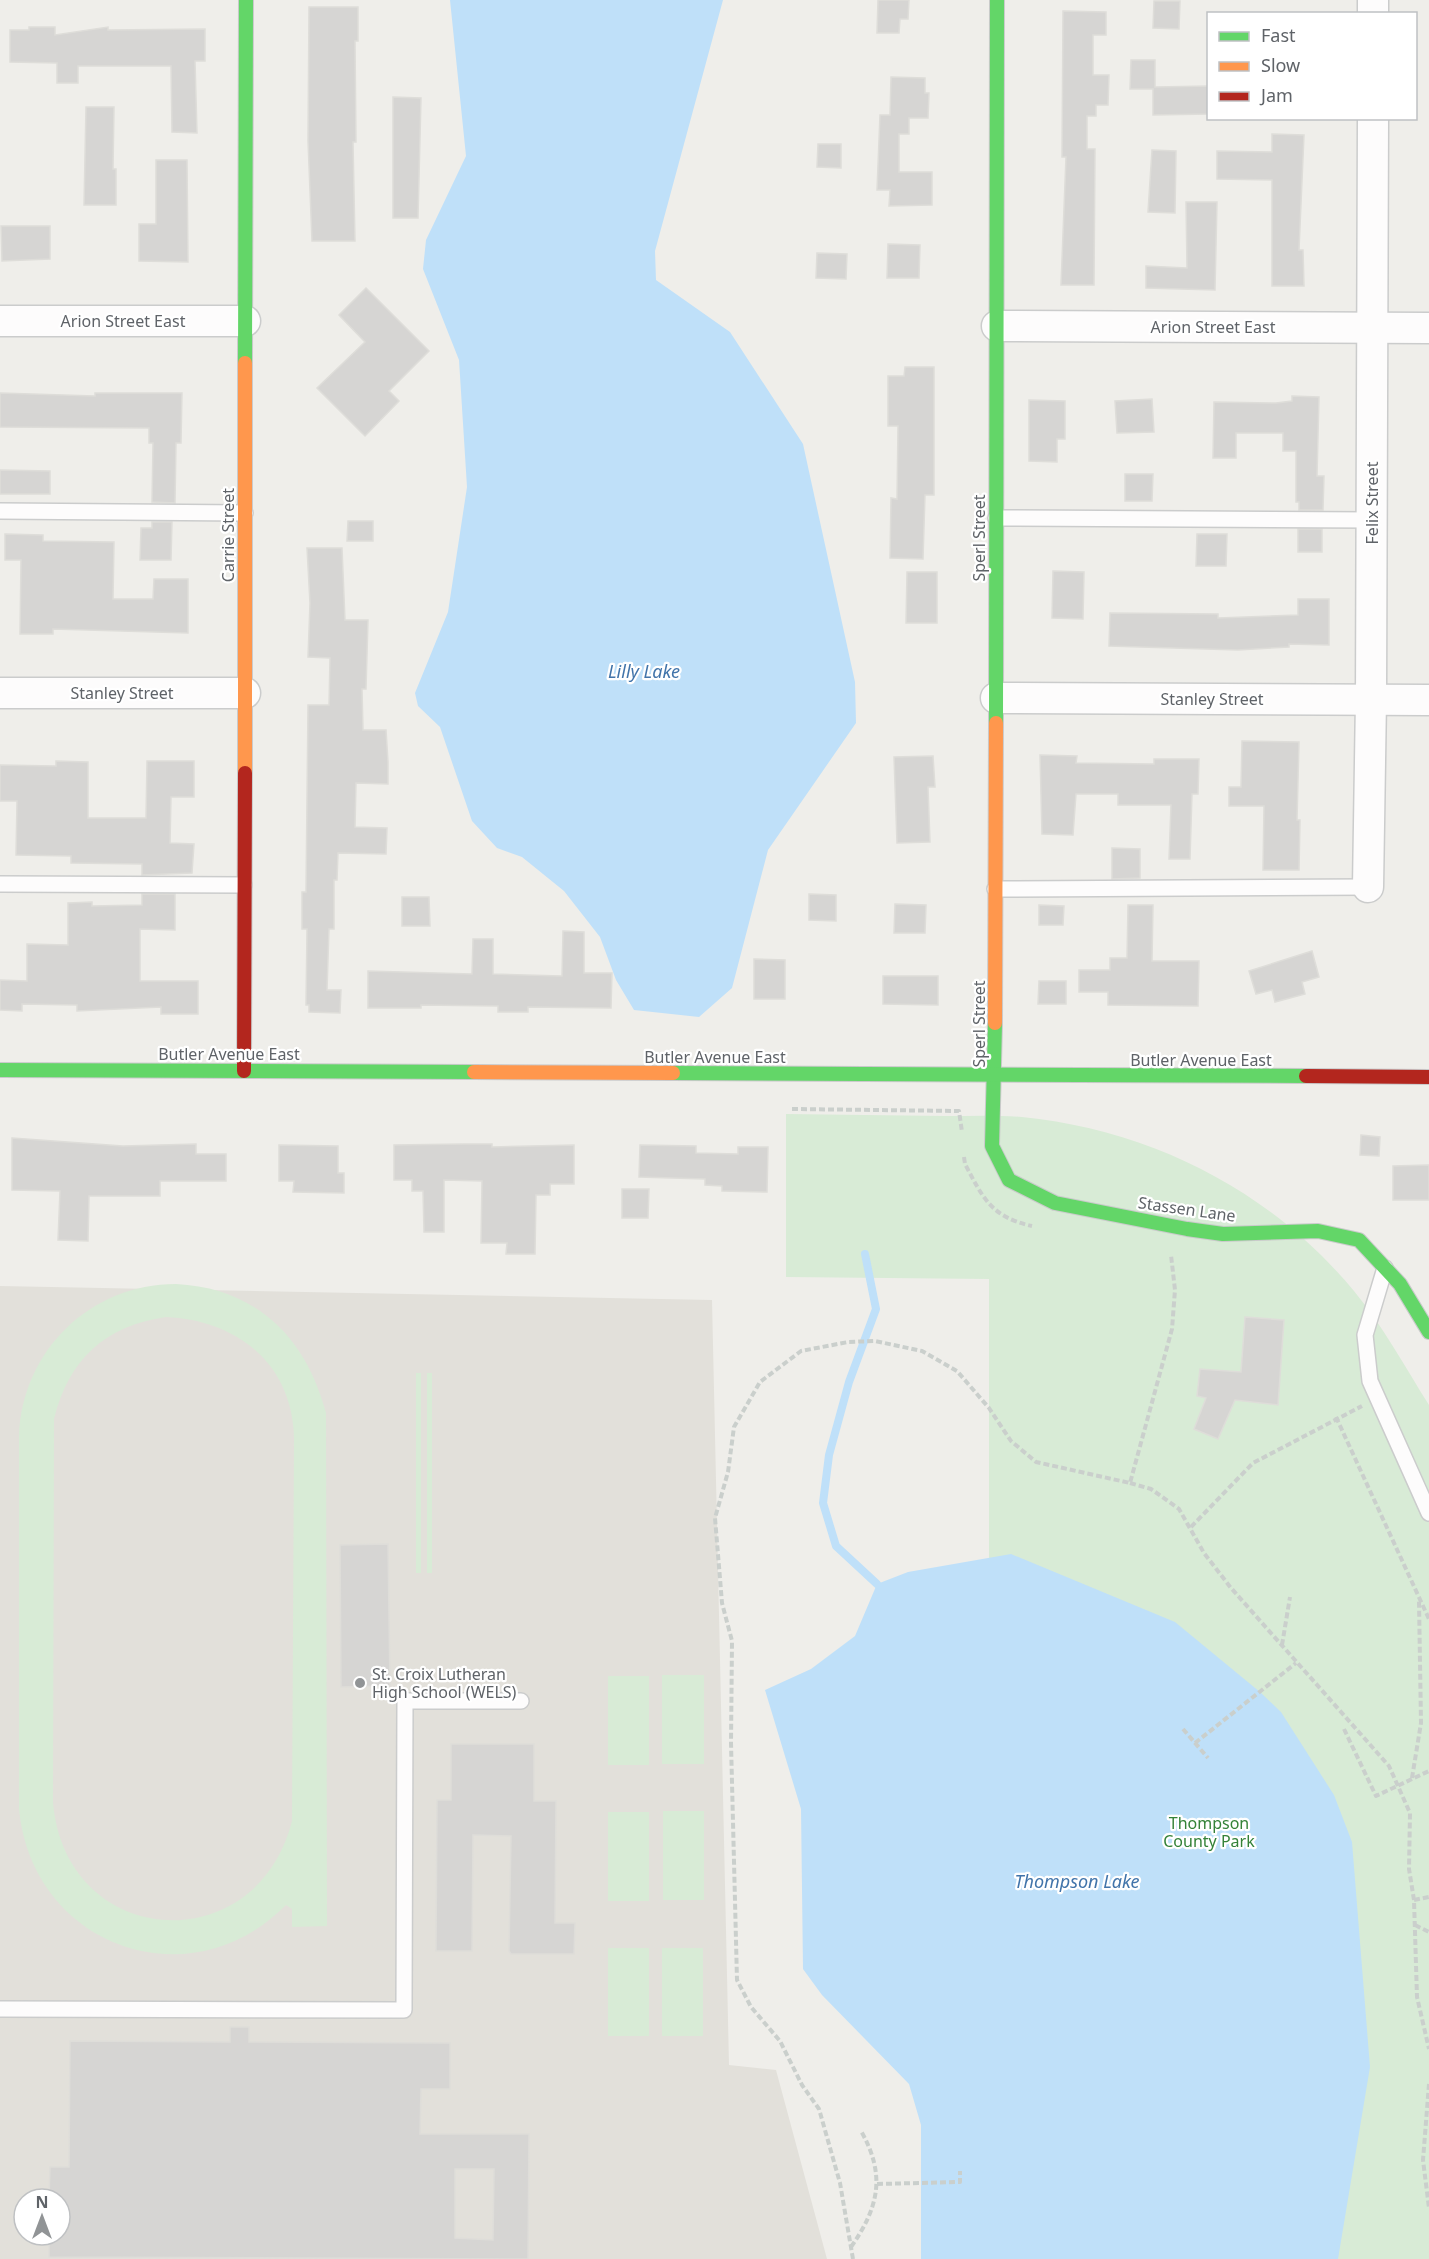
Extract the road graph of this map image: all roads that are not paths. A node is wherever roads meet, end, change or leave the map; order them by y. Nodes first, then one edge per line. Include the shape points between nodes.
1 (246, 0) edge
2 (997, 0) edge
3 (1373, 120) edge
4 (0, 321) edge
5 (245, 321) junction
6 (996, 326) junction
7 (1372, 327) junction
8 (1429, 328) edge
9 (0, 511) edge
10 (245, 513) junction
11 (996, 518) junction
12 (1372, 520) junction
13 (0, 693) edge
14 (245, 693) junction
15 (996, 698) junction
16 (1371, 699) junction
17 (1429, 700) edge
18 (0, 884) edge
19 (244, 885) junction
20 (1368, 887) joint
21 (995, 889) junction
22 (0, 1070) edge
23 (244, 1071) junction
24 (995, 1076) junction
25 (1429, 1077) edge
26 (1385, 1268) junction
27 (1429, 1332) edge
28 (1429, 1513) edge
29 (521, 1701) dead end
30 (0, 2009) edge

1 - 5 street, Carrie Street
2 - 6 street, Sperl Street
3 - 7 street, Felix Street
4 - 5 street, Arion Street East
5 - 10 street, Carrie Street
6 - 7 street, Arion Street East
6 - 11 street, Sperl Street
7 - 8 street, Arion Street East
7 - 12 street, Felix Street
9 - 10 lane
10 - 14 street, Carrie Street
11 - 12 lane
11 - 15 street, Sperl Street
12 - 16 street, Felix Street
13 - 14 street, Stanley Street
14 - 19 street, Carrie Street
15 - 16 street, Stanley Street
15 - 21 street, Sperl Street
16 - 17 street, Stanley Street
16 - 20 street, Felix Street
18 - 19 lane
19 - 23 street, Carrie Street
20 - 21 lane
21 - 24 street, Sperl Street
22 - 23 street, Butler Avenue East
23 - 24 street, Butler Avenue East
24 - 25 street, Butler Avenue East
24 - 26 street, Stassen Lane via 992,1146 1009,1180 1055,1203 1223,1234 1318,1231 1359,1240
26 - 27 street, Stassen Lane via 1400,1284
26 - 28 lane via 1365,1335 1370,1381
29 - 30 lane via 405,1701 404,2010

